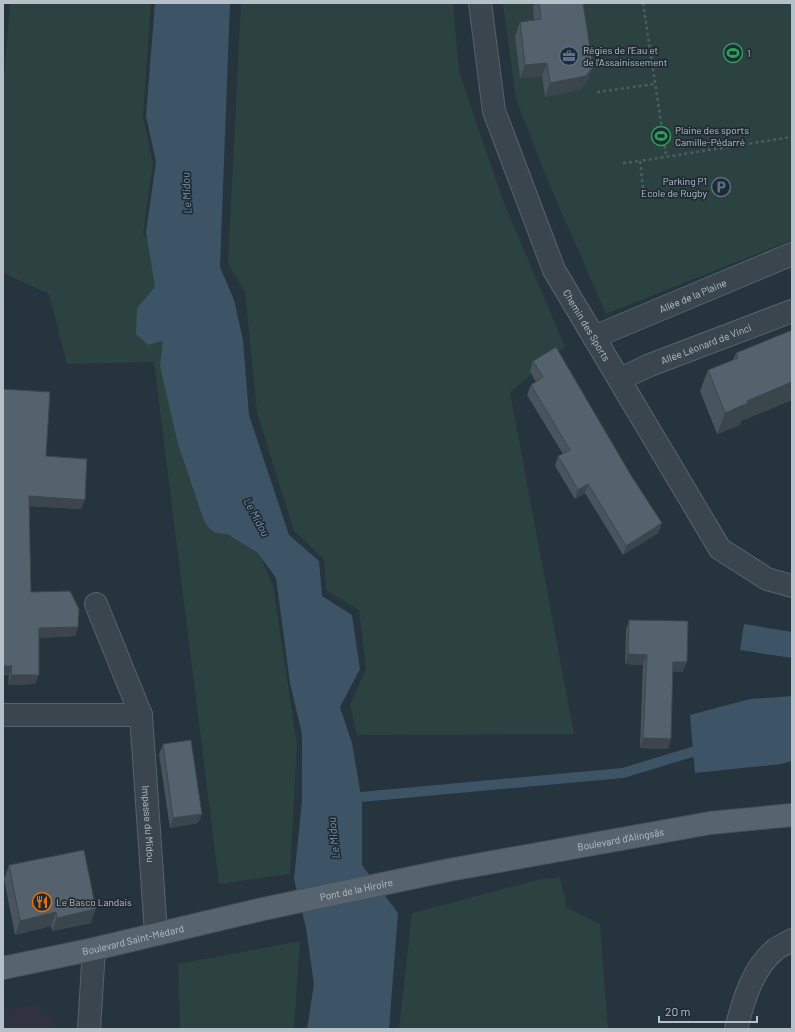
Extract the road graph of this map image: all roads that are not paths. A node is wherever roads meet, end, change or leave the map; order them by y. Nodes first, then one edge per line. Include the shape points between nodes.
1 (480, 3) edge
2 (792, 254) edge
3 (792, 311) edge
4 (594, 337) junction
5 (620, 379) junction
6 (792, 586) edge
7 (96, 604) dead end
8 (3, 715) edge
9 (141, 715) junction
10 (792, 816) edge
11 (449, 870) joint
12 (262, 909) joint
13 (156, 933) junction
14 (792, 940) edge
15 (94, 949) junction
16 (3, 968) edge
17 (89, 1029) edge
18 (736, 1029) edge

1 - 4 street, Chemin des Sports via 494,111 554,270
2 - 4 street, Allée de la Plaine
3 - 5 street, Allée Léonard de Vinci
4 - 5 street, Chemin des Sports
5 - 6 street, Chemin des Sports via 720,549 767,579
7 - 9 street, Impasse du Midou
8 - 9 street
9 - 13 street, Impasse du Midou
10 - 11 main road, Boulevard d'Alingsäs via 710,823
11 - 12 main road, Pont de la Hiroire
12 - 13 main road, Boulevard Saint-Médard
13 - 15 main road, Boulevard Saint-Médard
14 - 18 street via 776,949 760,967 743,1004
15 - 16 main road, Boulevard Saint-Médard
15 - 17 street

